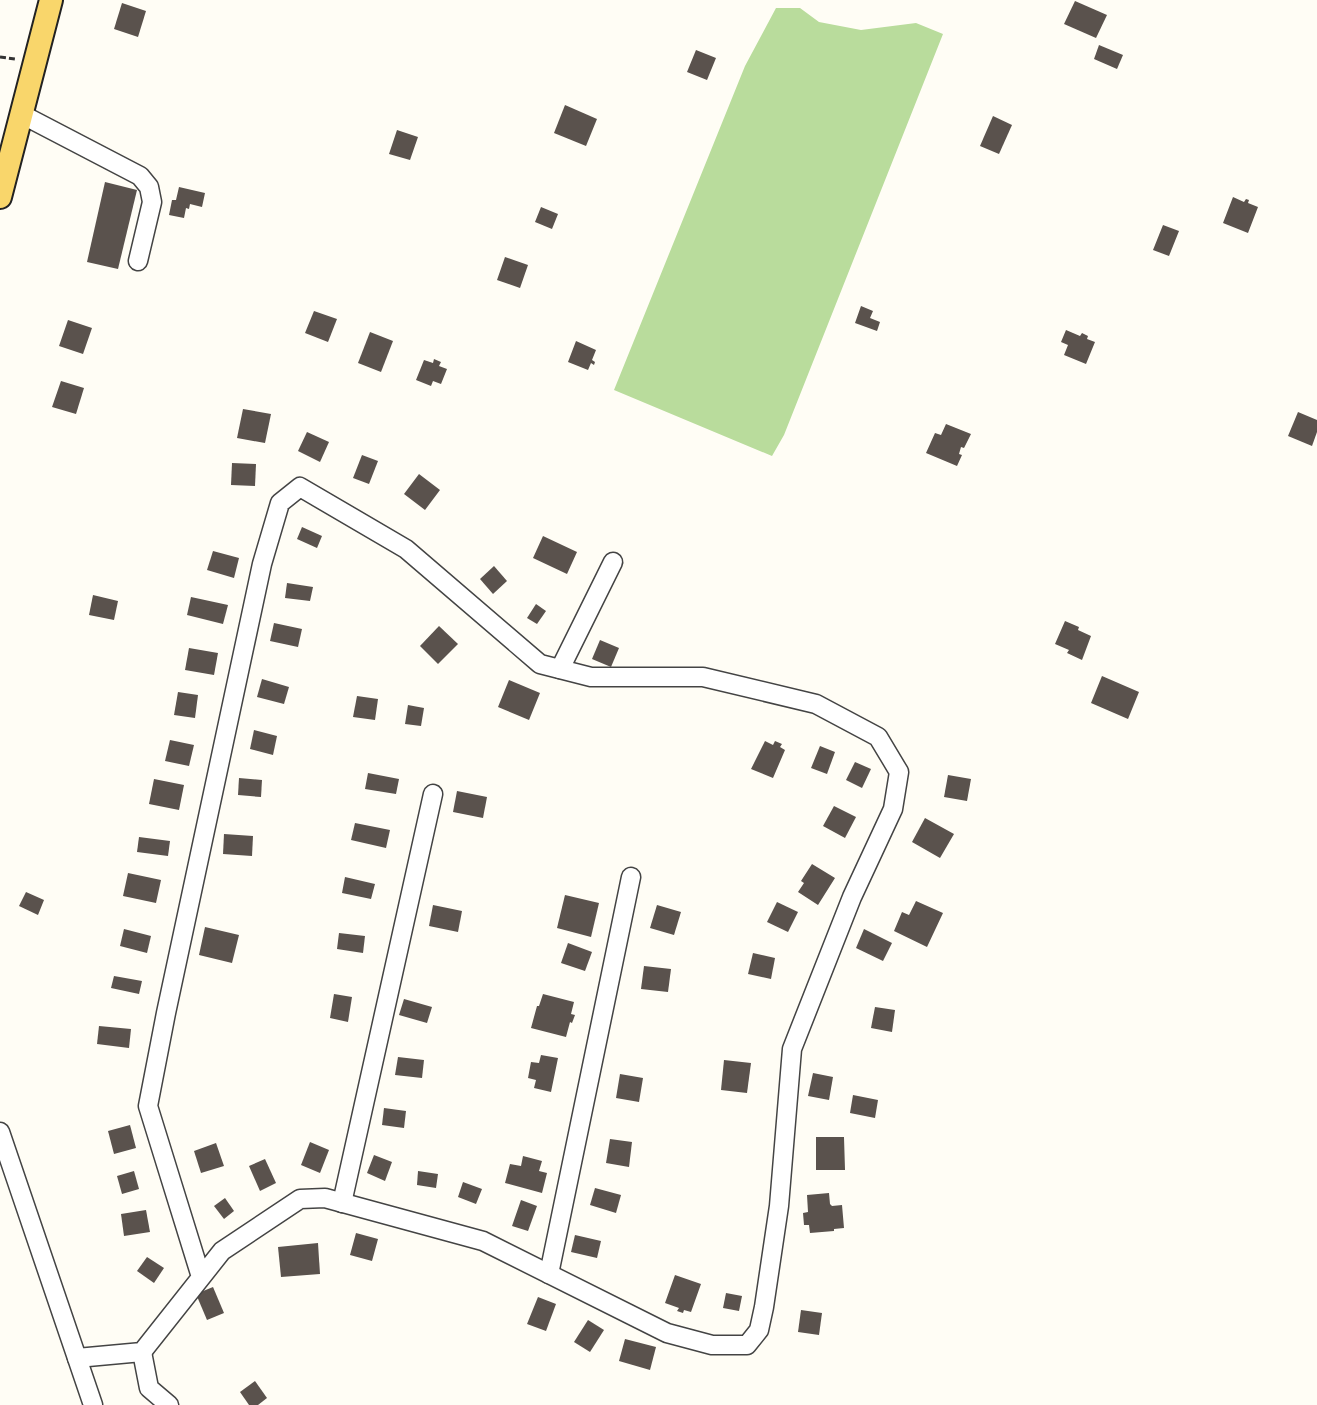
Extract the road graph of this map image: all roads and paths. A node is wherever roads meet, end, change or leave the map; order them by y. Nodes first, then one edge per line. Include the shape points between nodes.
1 (51, 0) edge
2 (0, 57) edge
3 (17, 59) dead end
4 (21, 114) junction
5 (0, 196) edge
6 (138, 261) dead end
7 (613, 562) dead end
8 (560, 669) junction
9 (433, 794) dead end
10 (631, 878) dead end
11 (0, 1132) edge
12 (342, 1203) junction
13 (549, 1274) junction
14 (201, 1277) junction
15 (142, 1352) junction
16 (77, 1358) junction
17 (93, 1405) edge
18 (169, 1405) edge

1 - 4 main road
2 - 3 path
4 - 5 main road
4 - 6 street via 140,176 149,188 152,202
7 - 8 street
8 - 13 street via 591,677 703,677 816,704 878,737 899,772 893,809 852,897 792,1049 779,1206 759,1330 747,1345 712,1345 667,1333
8 - 14 street via 540,664 406,549 300,487 280,503 260,575 148,1106
9 - 12 street
10 - 13 street
11 - 16 street
12 - 13 street via 483,1241
12 - 14 street via 300,1198 222,1251
14 - 15 street
15 - 16 street
15 - 18 street via 149,1388
16 - 17 street

